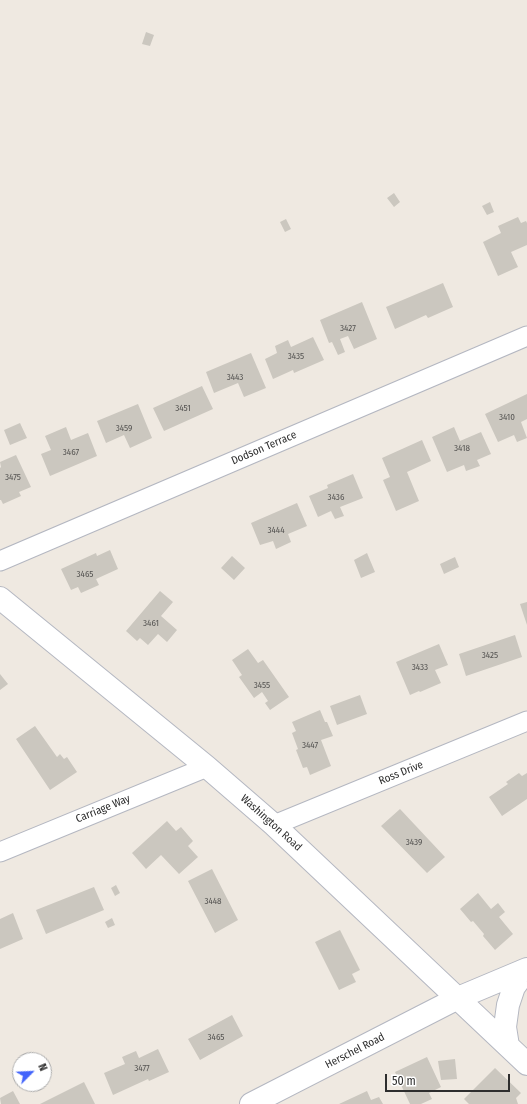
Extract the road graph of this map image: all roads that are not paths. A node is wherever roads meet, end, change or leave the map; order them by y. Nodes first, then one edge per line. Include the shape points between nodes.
1 (527, 336) edge
2 (0, 561) edge
3 (0, 598) edge
4 (527, 721) edge
5 (207, 767) junction
6 (274, 825) junction
7 (0, 852) edge
8 (527, 969) edge
9 (458, 998) junction
10 (508, 1046) junction
11 (527, 1064) edge
12 (251, 1104) edge

1 - 2 street, Dodson Terrace
3 - 5 street, Washington Road
4 - 6 street, Ross Drive
5 - 6 street, Washington Road
5 - 7 street, Carriage Way
6 - 9 street, Washington Road
8 - 9 street, Herschel Road
8 - 10 street via 514,987 508,1005 505,1027
9 - 10 street, Washington Road
9 - 12 street, Herschel Road
10 - 11 street, Washington Road

